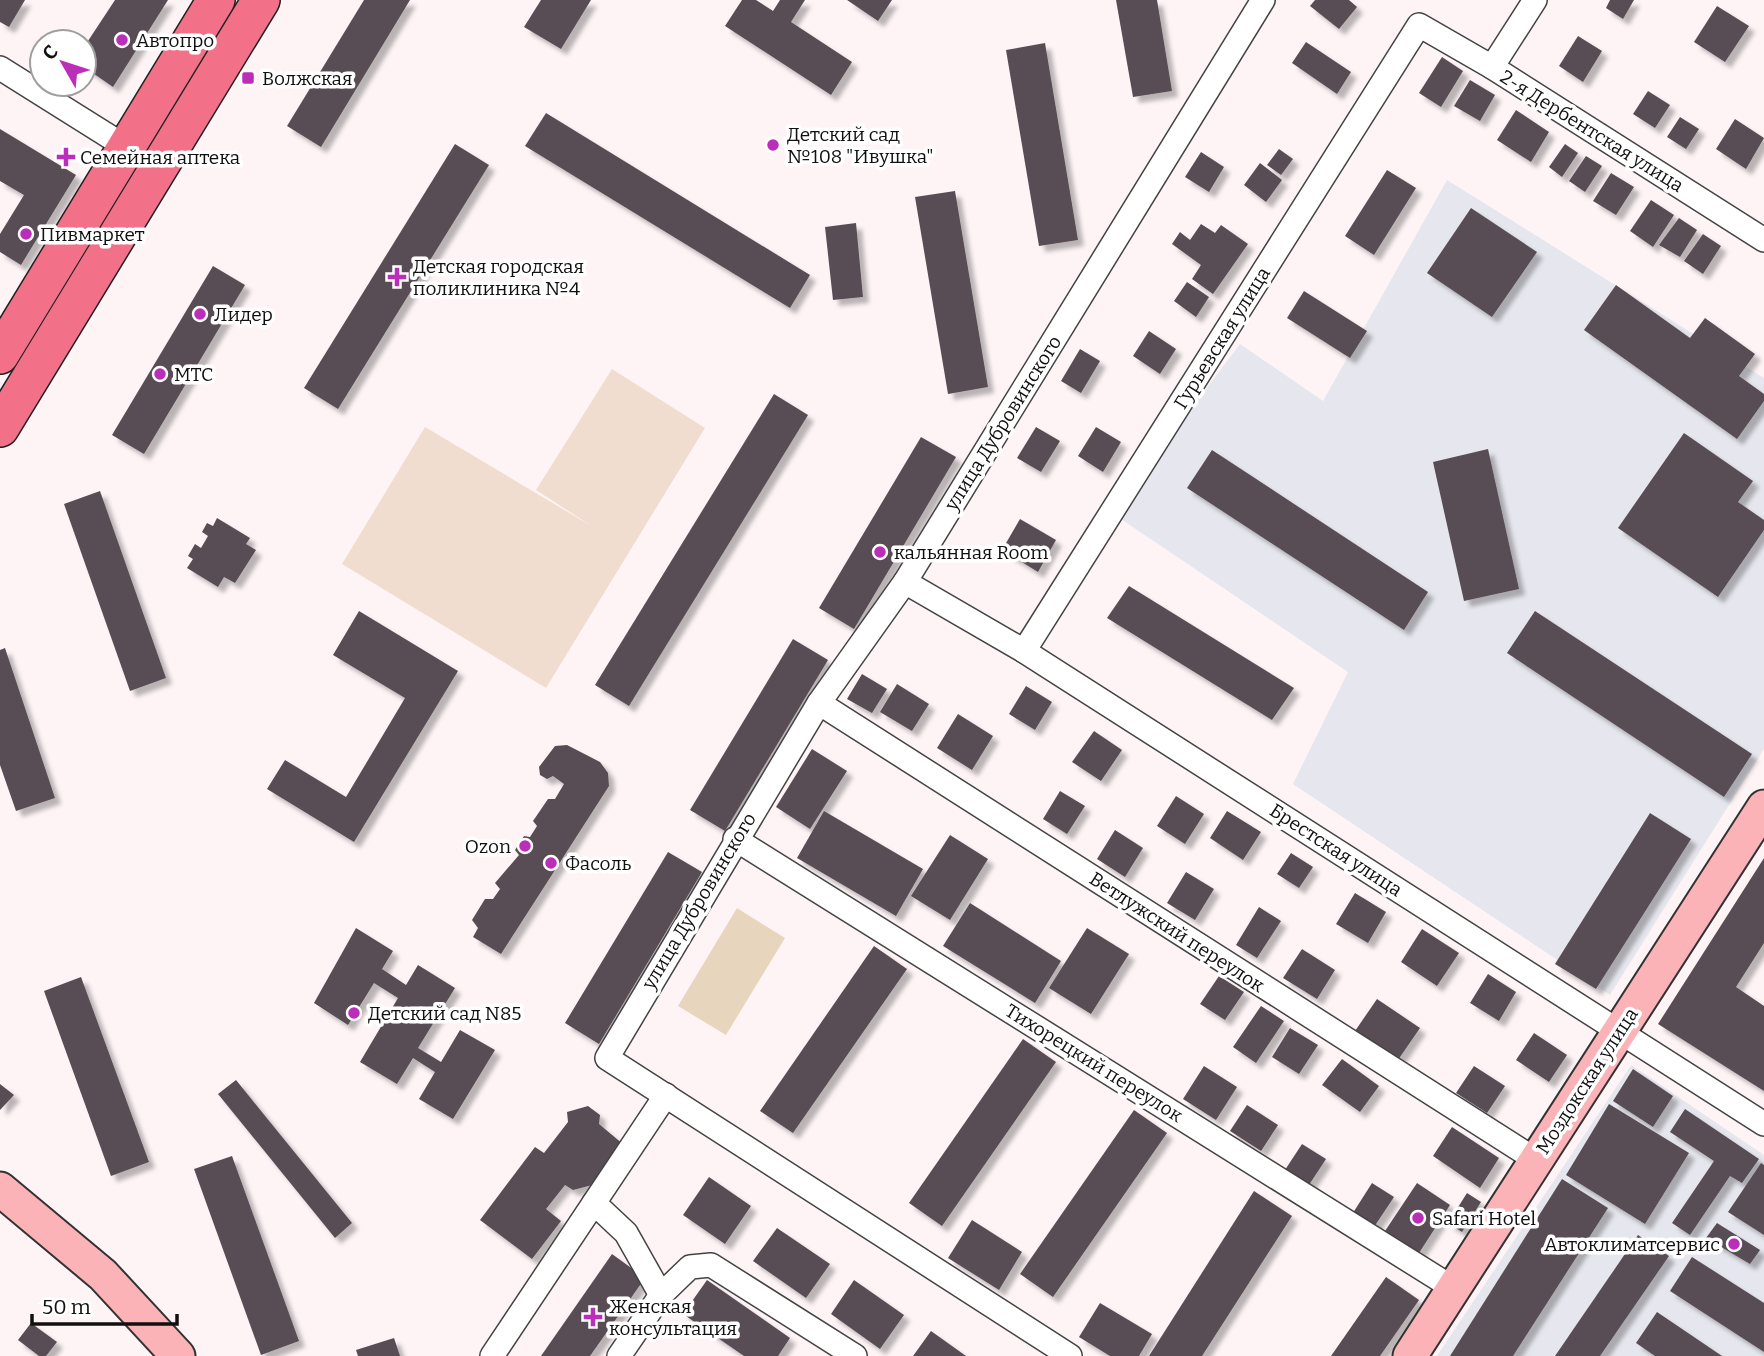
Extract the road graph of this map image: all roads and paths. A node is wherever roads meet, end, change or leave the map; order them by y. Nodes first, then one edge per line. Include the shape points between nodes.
1 (216, 0) edge
2 (261, 0) edge
3 (1263, 0) edge
4 (1535, 0) edge
5 (1419, 25) joint
6 (1492, 67) junction
7 (0, 68) edge
8 (126, 147) junction
9 (159, 168) junction
10 (1764, 240) edge
11 (0, 355) edge
12 (0, 428) edge
13 (905, 582) junction
14 (1024, 651) junction
15 (819, 703) junction
16 (1764, 807) edge
17 (735, 839) junction
18 (1620, 1031) junction
19 (666, 1095) junction
20 (1764, 1124) edge
21 (1536, 1160) junction
22 (0, 1189) edge
23 (594, 1203) junction
24 (1454, 1288) junction
25 (661, 1295) junction
26 (178, 1356) edge
27 (492, 1356) edge
28 (619, 1356) edge
29 (855, 1356) edge
30 (1070, 1356) edge
31 (1410, 1356) edge

1 - 8 main road
2 - 9 main road
3 - 13 street, улица Дубровинского
4 - 6 street
5 - 6 street, 2-я Дербентская улица
5 - 14 street, Гурьевская улица
6 - 10 street, 2-я Дербентская улица
7 - 8 street
8 - 9 main road
8 - 11 main road
9 - 12 main road
13 - 14 street, Брестская улица
13 - 15 street, улица Дубровинского
14 - 18 street, Брестская улица
15 - 17 street, улица Дубровинского
15 - 21 street, Ветлужский переулок
16 - 18 main road, Моздокская улица
17 - 19 street, улица Дубровинского via 607,1058
17 - 24 street, Тихорецкий переулок
18 - 20 street, Брестская улица
18 - 21 main road, Моздокская улица
19 - 23 street
19 - 30 street
21 - 24 main road, Моздокская улица
22 - 26 main road via 103,1275
23 - 25 street via 626,1233
23 - 27 street
24 - 31 main road, Моздокская улица
25 - 28 street
25 - 29 street via 690,1267 711,1265

